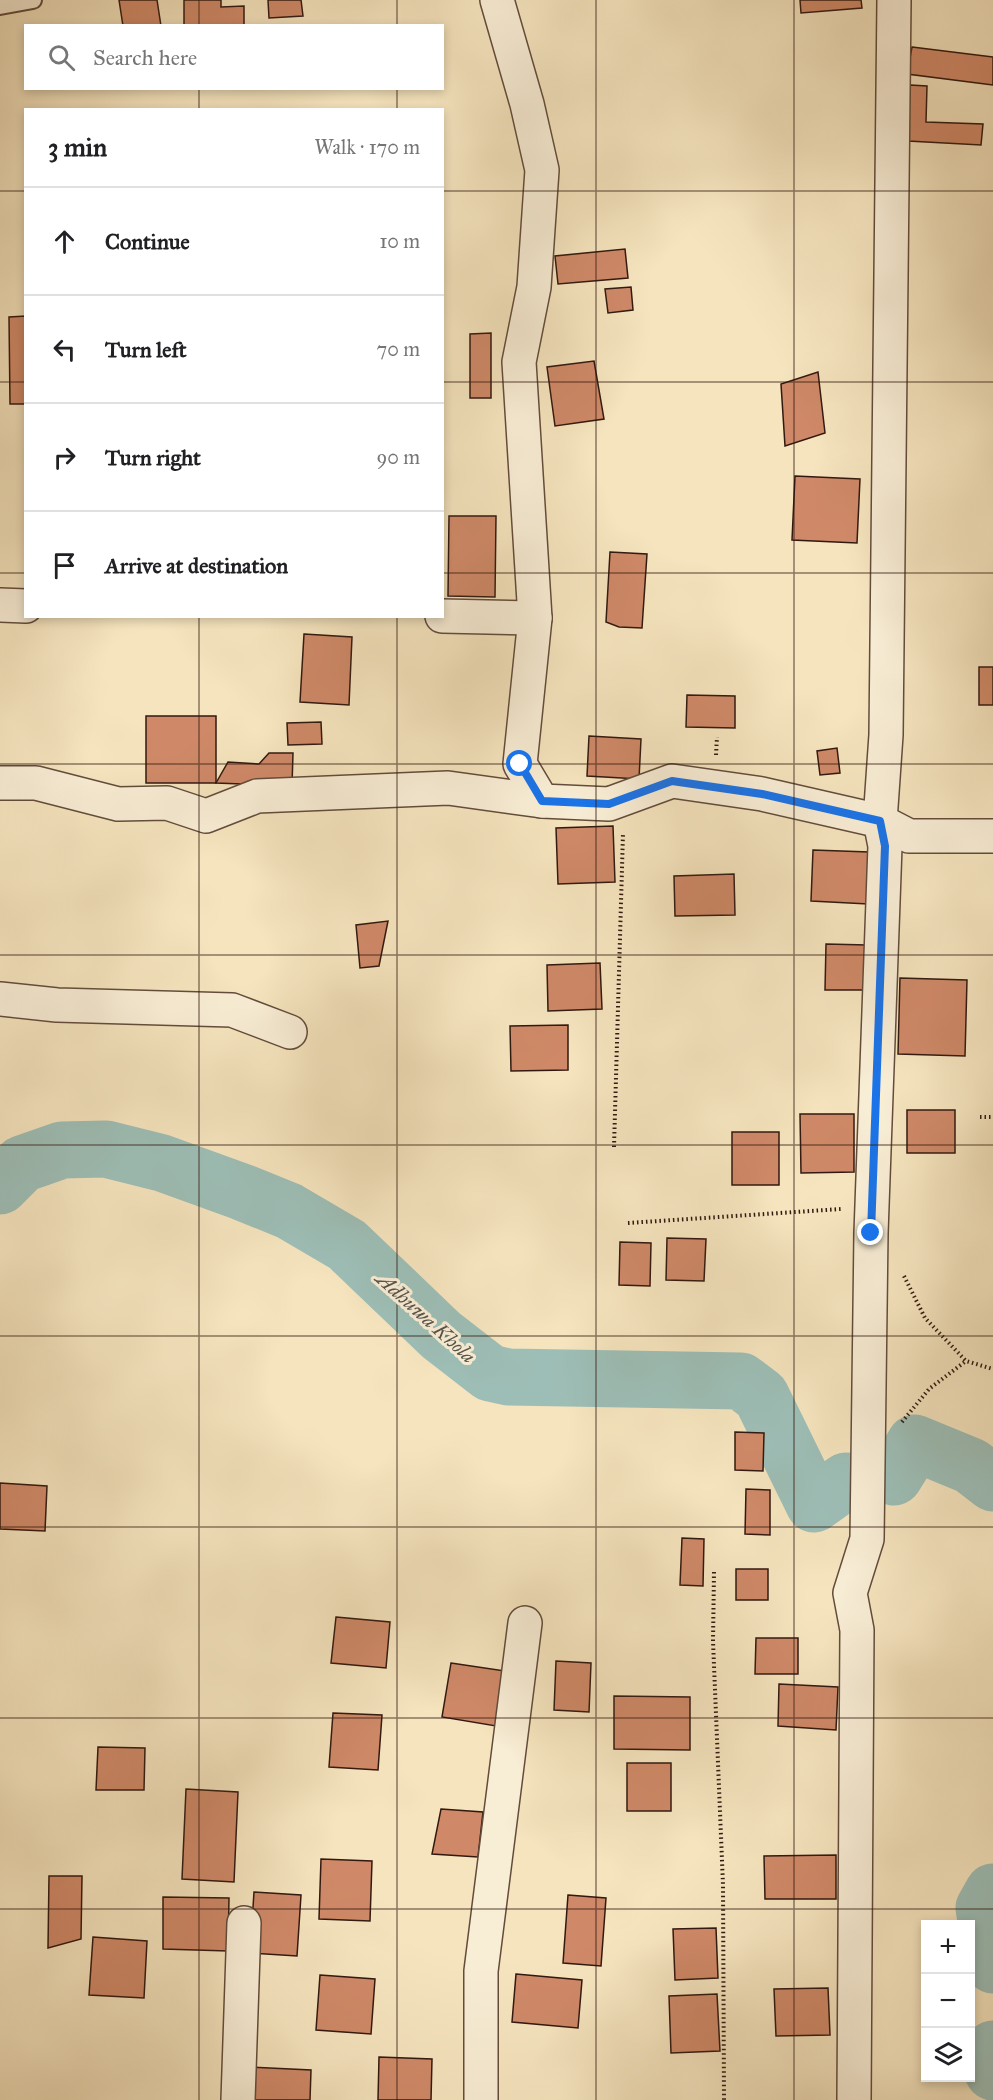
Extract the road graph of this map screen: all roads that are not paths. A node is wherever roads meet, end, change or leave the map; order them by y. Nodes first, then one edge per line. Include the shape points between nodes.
1 (33, 0) edge
2 (497, 0) edge
3 (894, 0) edge
4 (0, 6) edge
5 (0, 605) edge
6 (24, 606) edge
7 (444, 616) edge
8 (535, 618) junction
9 (0, 783) edge
10 (542, 801) junction
11 (880, 821) junction
12 (993, 836) edge
13 (0, 999) edge
14 (290, 1032) dead end
15 (525, 1623) dead end
16 (244, 1923) dead end
17 (238, 2100) edge
18 (481, 2100) edge
19 (854, 2100) edge

1 - 4 lane
2 - 8 street via 542,170 534,287 519,362
3 - 11 street via 886,735
5 - 6 street
7 - 8 street
8 - 10 street via 520,764
9 - 10 street via 36,783 118,804 167,803 206,816 256,796 448,788
10 - 11 street via 609,804 672,781 753,792
11 - 12 street via 909,836
11 - 19 street via 885,846 872,1207 867,1539 850,1593 857,1630
13 - 14 street via 57,1005 232,1010
15 - 18 street via 481,1971
16 - 17 street

